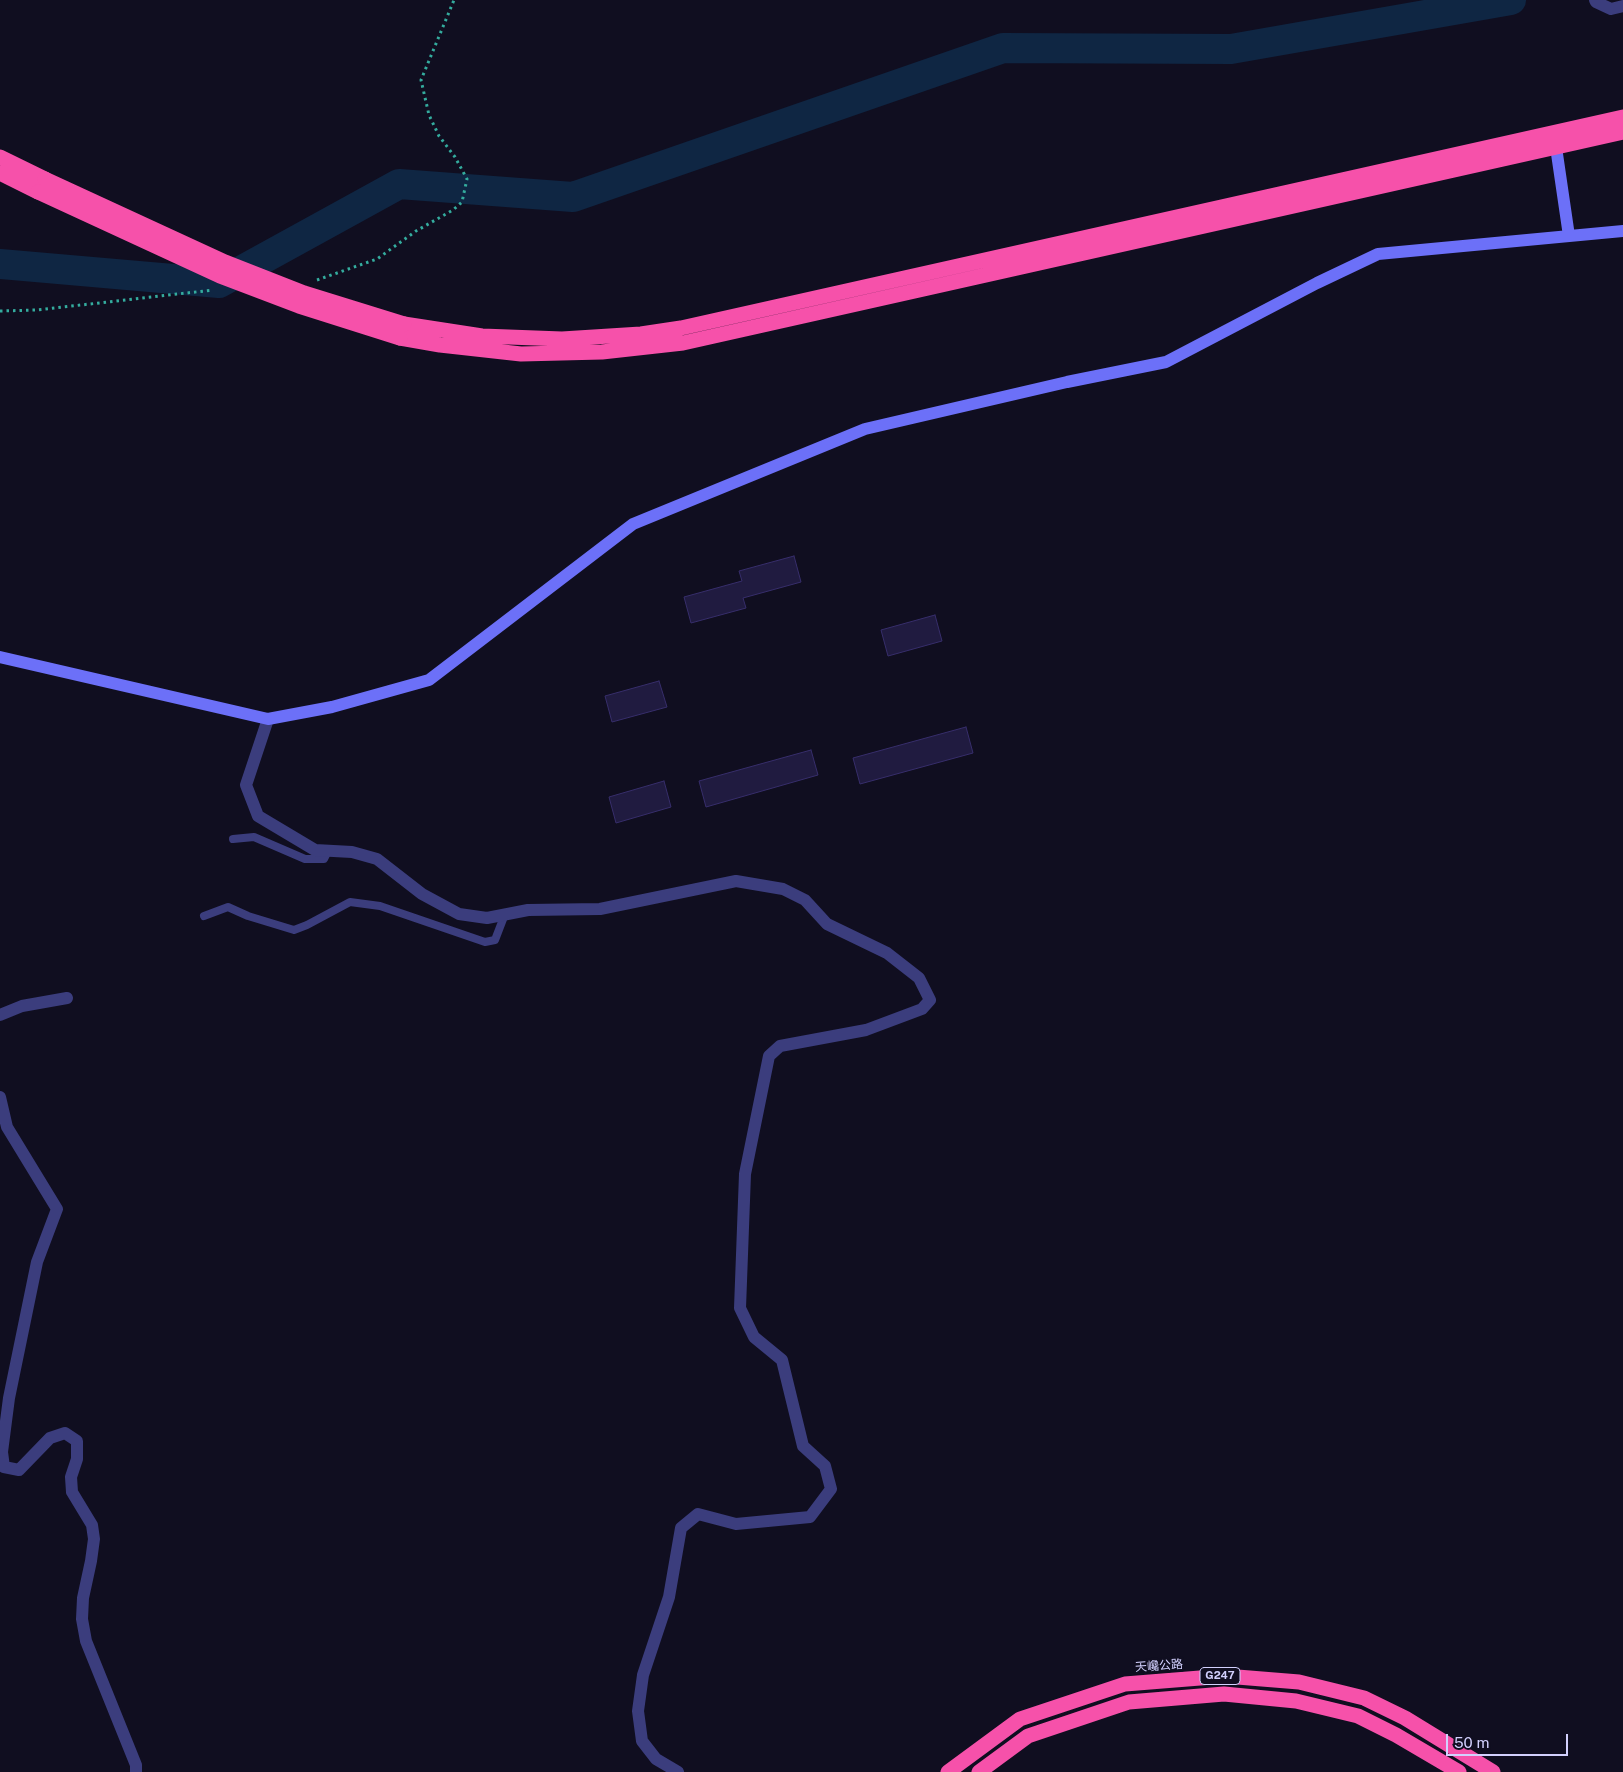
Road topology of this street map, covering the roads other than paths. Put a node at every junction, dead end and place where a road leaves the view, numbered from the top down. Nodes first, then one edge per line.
1 (1595, 0) edge
2 (1623, 6) edge
3 (1623, 117) edge
4 (1623, 132) edge
5 (1556, 147) junction
6 (0, 157) edge
7 (0, 173) edge
8 (42, 186) junction
9 (1623, 231) edge
10 (1569, 236) junction
11 (402, 331) junction
12 (0, 657) edge
13 (268, 718) junction
14 (233, 839) dead end
15 (328, 850) junction
16 (505, 914) junction
17 (204, 916) dead end
18 (67, 998) dead end
19 (0, 1015) edge
20 (0, 1097) edge
21 (136, 1772) edge
22 (678, 1772) edge
23 (948, 1772) edge
24 (979, 1772) edge
25 (1459, 1772) edge
26 (1493, 1772) edge

1 - 2 street
3 - 11 highway
4 - 5 highway
5 - 10 street
5 - 11 highway
6 - 8 highway
7 - 8 highway
8 - 11 highway, bridge
9 - 10 street
10 - 13 street
12 - 13 street
13 - 15 street
14 - 15 lane
15 - 16 street
16 - 17 lane
16 - 22 street
18 - 19 street
20 - 21 street
23 - 26 highway, 天巉公路 / G247
24 - 25 highway, G247

